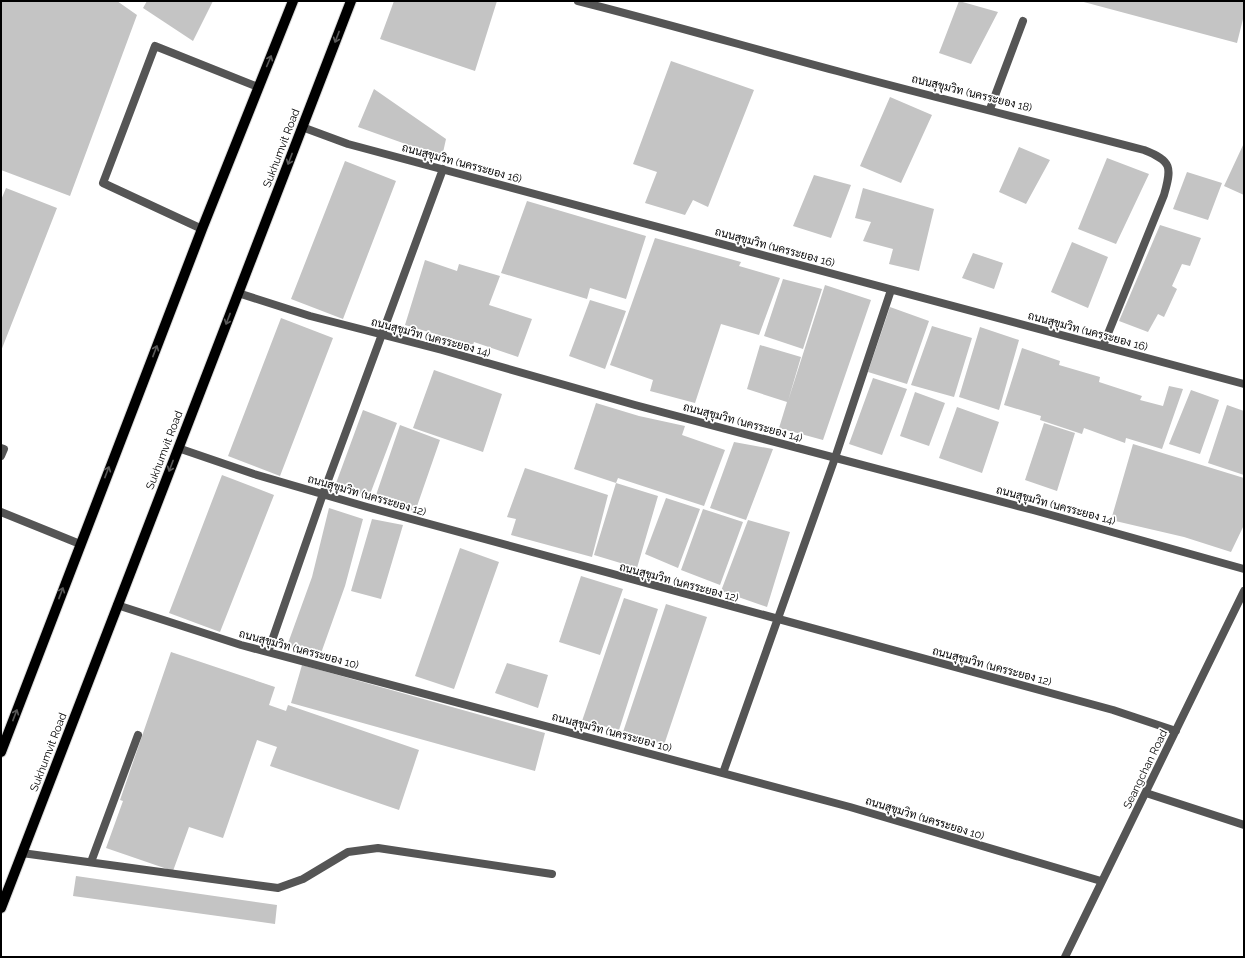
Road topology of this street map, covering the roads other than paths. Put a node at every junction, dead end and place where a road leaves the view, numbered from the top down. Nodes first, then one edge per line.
1 (293, 1) edge
2 (351, 1) edge
3 (578, 1) edge
4 (1023, 21) dead end
5 (258, 87) junction
6 (990, 109) junction
7 (302, 127) junction
8 (443, 169) junction
9 (202, 229) junction
10 (891, 290) junction
11 (238, 293) junction
12 (382, 335) junction
13 (1102, 346) junction
14 (1244, 384) edge
15 (1, 448) edge
16 (178, 448) junction
17 (1, 456) edge
18 (835, 458) junction
19 (323, 494) junction
20 (1, 512) edge
21 (80, 544) junction
22 (1244, 569) edge
23 (1244, 591) edge
24 (117, 605) junction
25 (777, 620) junction
26 (268, 652) junction
27 (1176, 731) junction
28 (138, 736) dead end
29 (2, 745) edge
30 (723, 773) junction
31 (1146, 793) junction
32 (1244, 825) edge
33 (22, 853) junction
34 (91, 862) junction
35 (552, 874) dead end
36 (1101, 882) junction
37 (1, 908) edge
38 (1065, 957) edge

5 -> 1 main road
2 -> 7 main road, Sukhumvit Road
3 - 6 street, ถนนสุขุมวิท (นครระยอง 18)
4 - 6 street
5 - 9 main road
5 - 9 street
6 - 13 street, ถนนสุขุมวิท (นครระยอง 18)
7 - 8 street, ถนนสุขุมวิท (นครระยอง 16)
7 -> 11 main road, Sukhumvit Road
8 - 10 street, ถนนสุขุมวิท (นครระยอง 16)
8 - 12 street
21 -> 9 main road
10 - 13 street, ถนนสุขุมวิท (นครระยอง 16)
10 - 18 street
11 - 12 street, ถนนสุขุมวิท (นครระยอง 14)
11 -> 16 main road, Sukhumvit Road
12 - 18 street, ถนนสุขุมวิท (นครระยอง 14)
12 - 19 street
13 - 14 street, ถนนสุขุมวิท (นครระยอง 16)
15 - 17 street
16 - 19 street, ถนนสุขุมวิท (นครระยอง 12)
16 -> 24 main road, Sukhumvit Road
18 - 22 street, ถนนสุขุมวิท (นครระยอง 14)
18 - 25 street
19 - 25 street, ถนนสุขุมวิท (นครระยอง 12)
19 - 26 street
20 - 21 street
29 -> 21 main road
23 - 27 street, Seangchan Road
24 - 26 street, ถนนสุขุมวิท (นครระยอง 10)
24 - 33 main road, Sukhumvit Road
25 - 27 street, ถนนสุขุมวิท (นครระยอง 12)
25 - 30 street
26 - 30 street, ถนนสุขุมวิท (นครระยอง 10)
27 - 31 street, Seangchan Road
28 - 34 street
30 - 36 street, ถนนสุขุมวิท (นครระยอง 10)
31 - 32 street
31 - 36 street, Seangchan Road
33 - 34 street
33 - 37 main road, Sukhumvit Road
34 - 35 street
36 - 38 street, Seangchan Road

